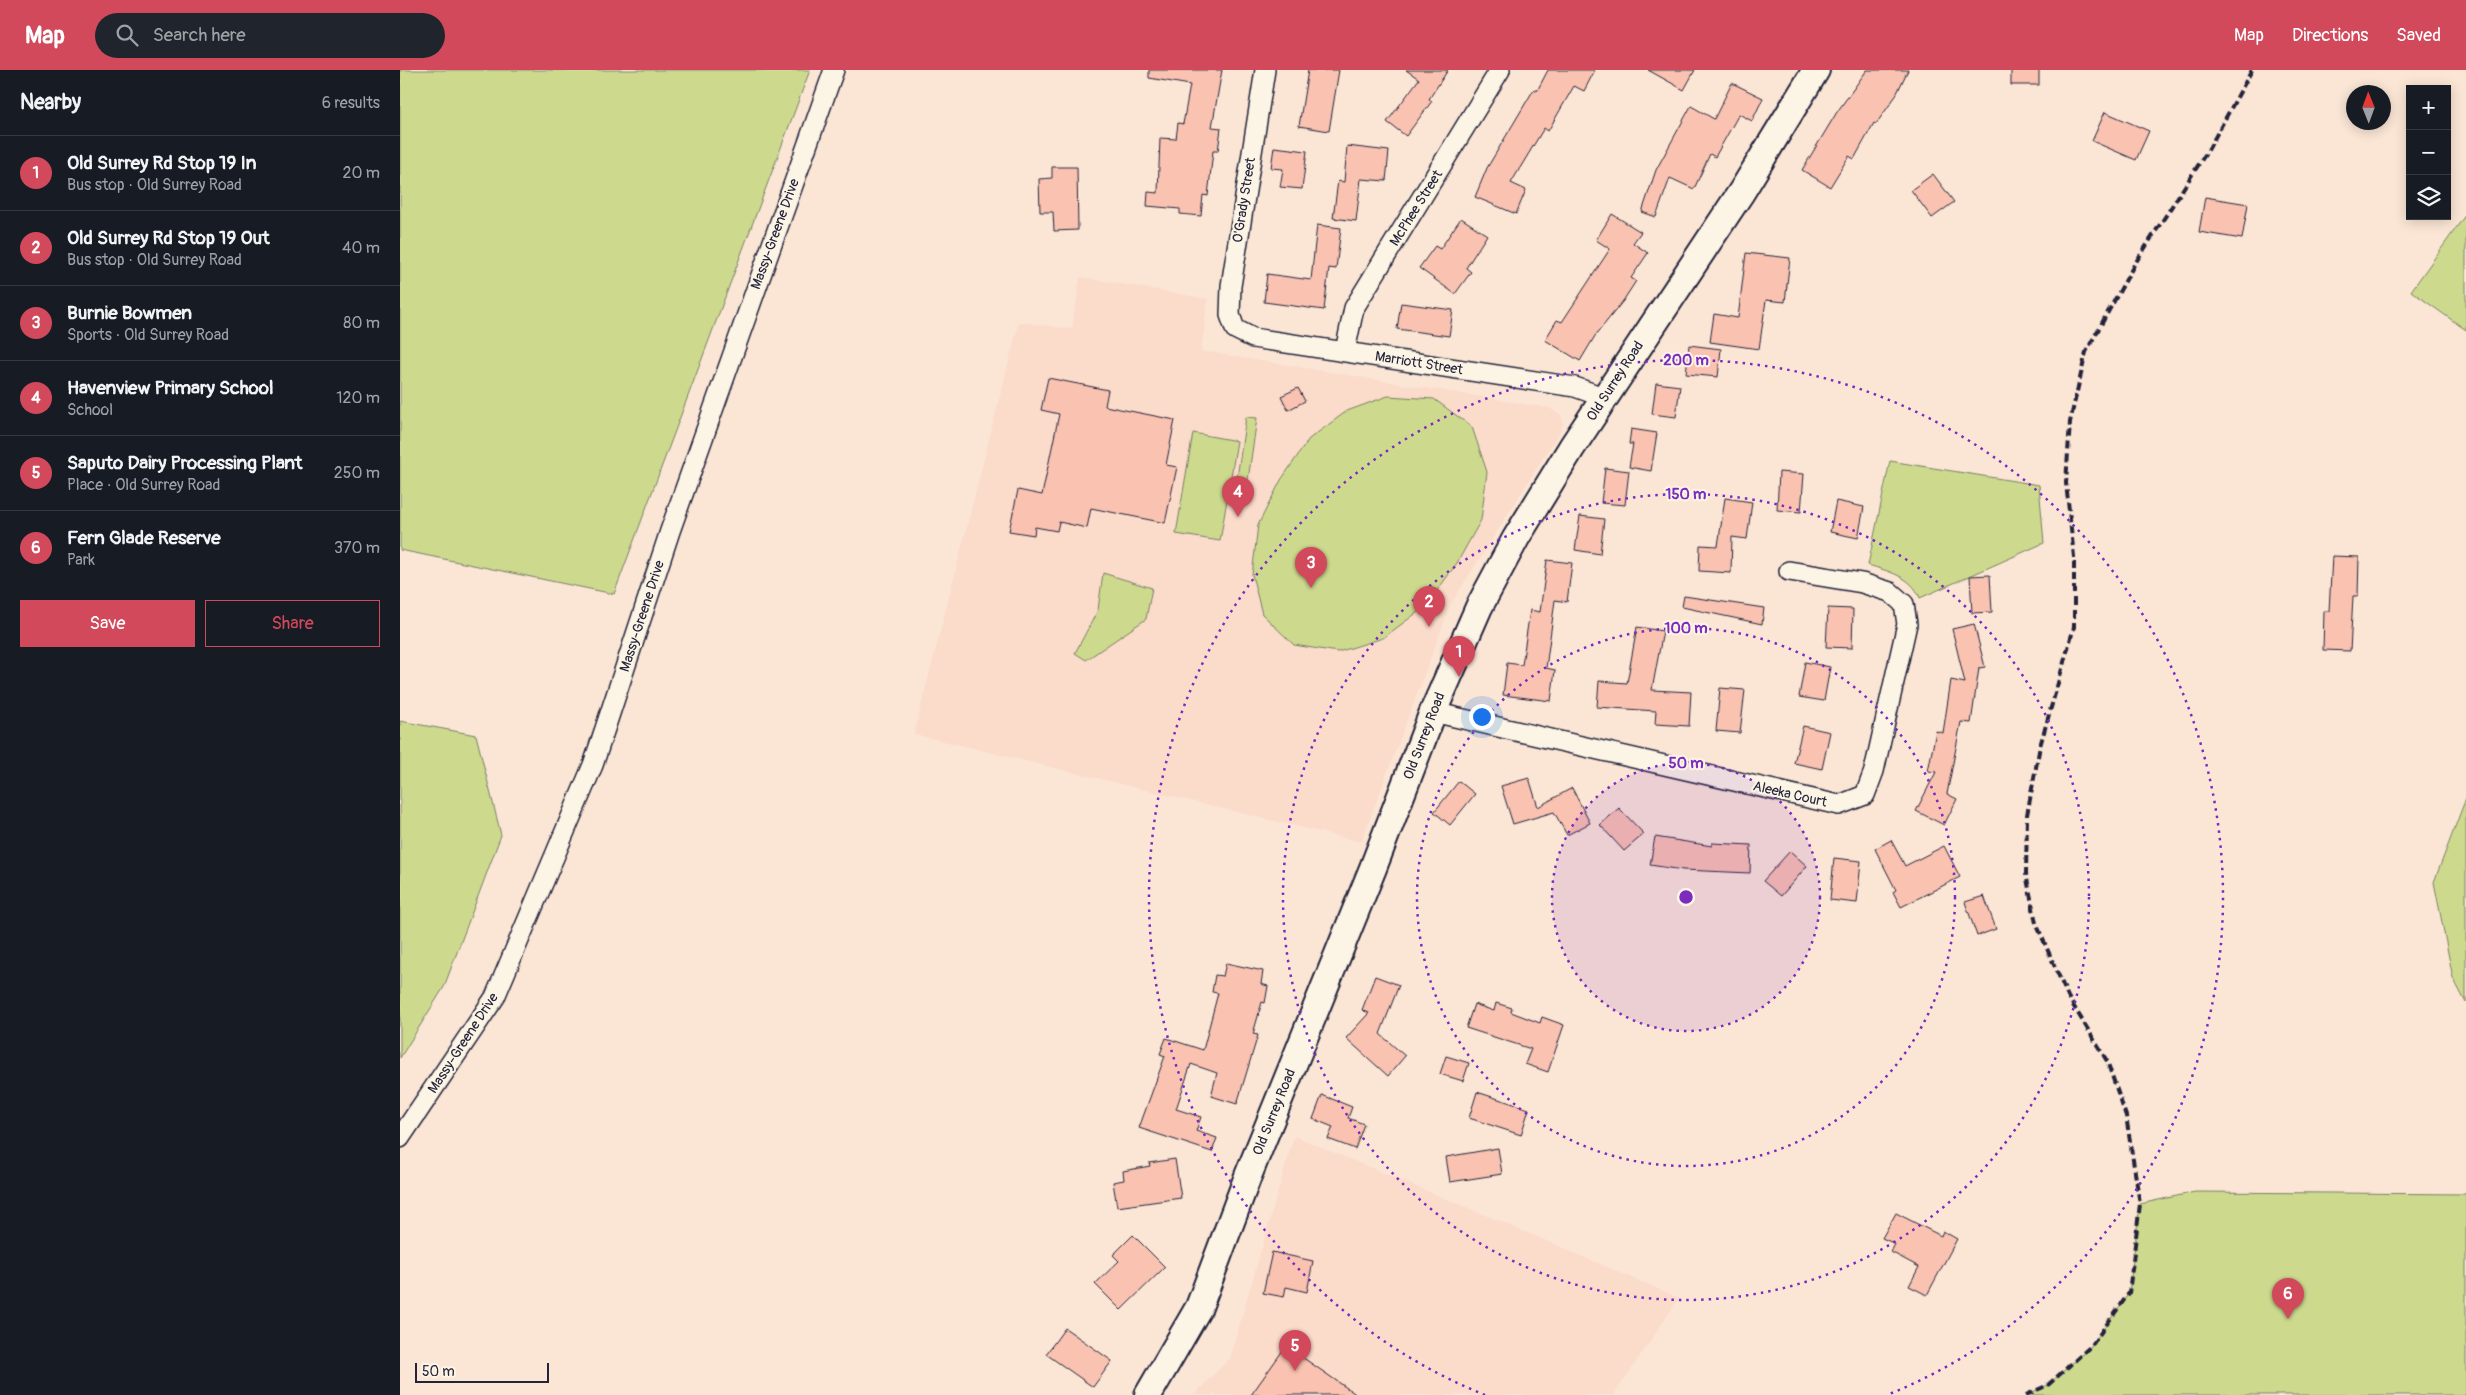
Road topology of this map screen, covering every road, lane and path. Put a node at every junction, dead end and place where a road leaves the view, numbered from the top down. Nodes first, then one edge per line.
1 (834, 70) edge
2 (1265, 70) edge
3 (1500, 70) edge
4 (1816, 70) edge
5 (1235, 329) joint
6 (1346, 351) junction
7 (1604, 398) junction
8 (1789, 571) dead end
9 (1433, 712) junction
10 (400, 1138) edge
11 (1148, 1395) edge

1 - 10 street, Massy-Greene Drive
2 - 5 street, O'Grady Street
3 - 6 street, McPhee Street
4 - 7 main road, Old Surrey Road
5 - 6 street, Marriott Street
6 - 7 street, Marriott Street
7 - 9 main road, Old Surrey Road
8 - 9 street, Aleeka Court
9 - 11 main road, Old Surrey Road

